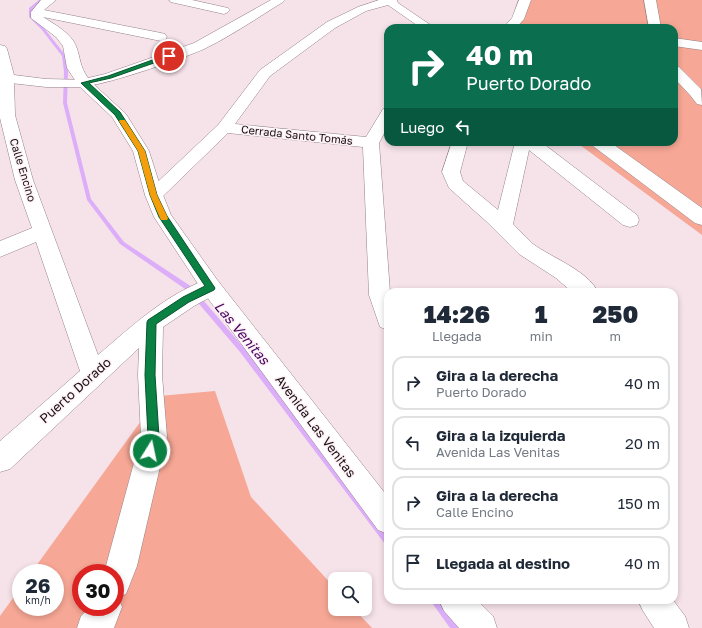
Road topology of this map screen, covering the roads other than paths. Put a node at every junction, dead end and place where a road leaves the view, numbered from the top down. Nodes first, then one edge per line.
1 (50, 0) edge
2 (175, 0) edge
3 (279, 0) edge
4 (391, 0) edge
5 (525, 0) edge
6 (650, 0) edge
7 (224, 10) dead end
8 (37, 12) junction
9 (423, 24) edge
10 (513, 24) edge
11 (654, 24) edge
12 (161, 37) dead end
13 (678, 43) edge
14 (702, 46) edge
15 (0, 49) edge
16 (678, 74) edge
17 (7, 79) junction
18 (80, 83) junction
19 (702, 101) edge
20 (384, 119) edge
21 (224, 128) junction
22 (371, 143) junction
23 (459, 146) edge
24 (522, 146) edge
25 (535, 146) edge
26 (604, 146) edge
27 (154, 195) junction
28 (702, 218) edge
29 (630, 220) dead end
30 (503, 226) junction
31 (42, 232) junction
32 (0, 249) edge
33 (210, 288) junction
34 (582, 288) edge
35 (384, 308) edge
36 (152, 322) junction
37 (93, 374) junction
38 (0, 459) edge
39 (384, 515) edge
40 (122, 564) edge
41 (459, 604) edge
42 (657, 604) edge
43 (103, 616) edge
44 (92, 628) edge
45 (481, 628) edge
46 (673, 628) edge

1 - 8 street
2 - 7 street
3 - 18 street
4 - 9 street
4 - 21 street
5 - 10 street
6 - 11 street
8 - 12 street
8 - 18 street, Avenida Las Venitas
13 - 14 street
15 - 17 street, Calle Encino
16 - 19 street
17 - 18 street
17 - 31 street, Calle Encino
18 - 27 street, Avenida Las Venitas
20 - 22 street, Cerrada Santo Tomás
21 - 22 street, Cerrada Santo Tomás
21 - 27 street
22 - 35 street, Cerrada Santo Tomás
23 - 30 street
24 - 30 street
25 - 29 street
26 - 28 street
27 - 33 street, Avenida Las Venitas
30 - 34 street
31 - 32 street
31 - 37 street, Calle Encino
33 - 36 street, Puerto Dorado
33 - 39 street, Avenida Las Venitas
36 - 37 street, Puerto Dorado
36 - 40 street
37 - 38 street, Puerto Dorado
41 - 45 street
42 - 46 street
43 - 44 street

